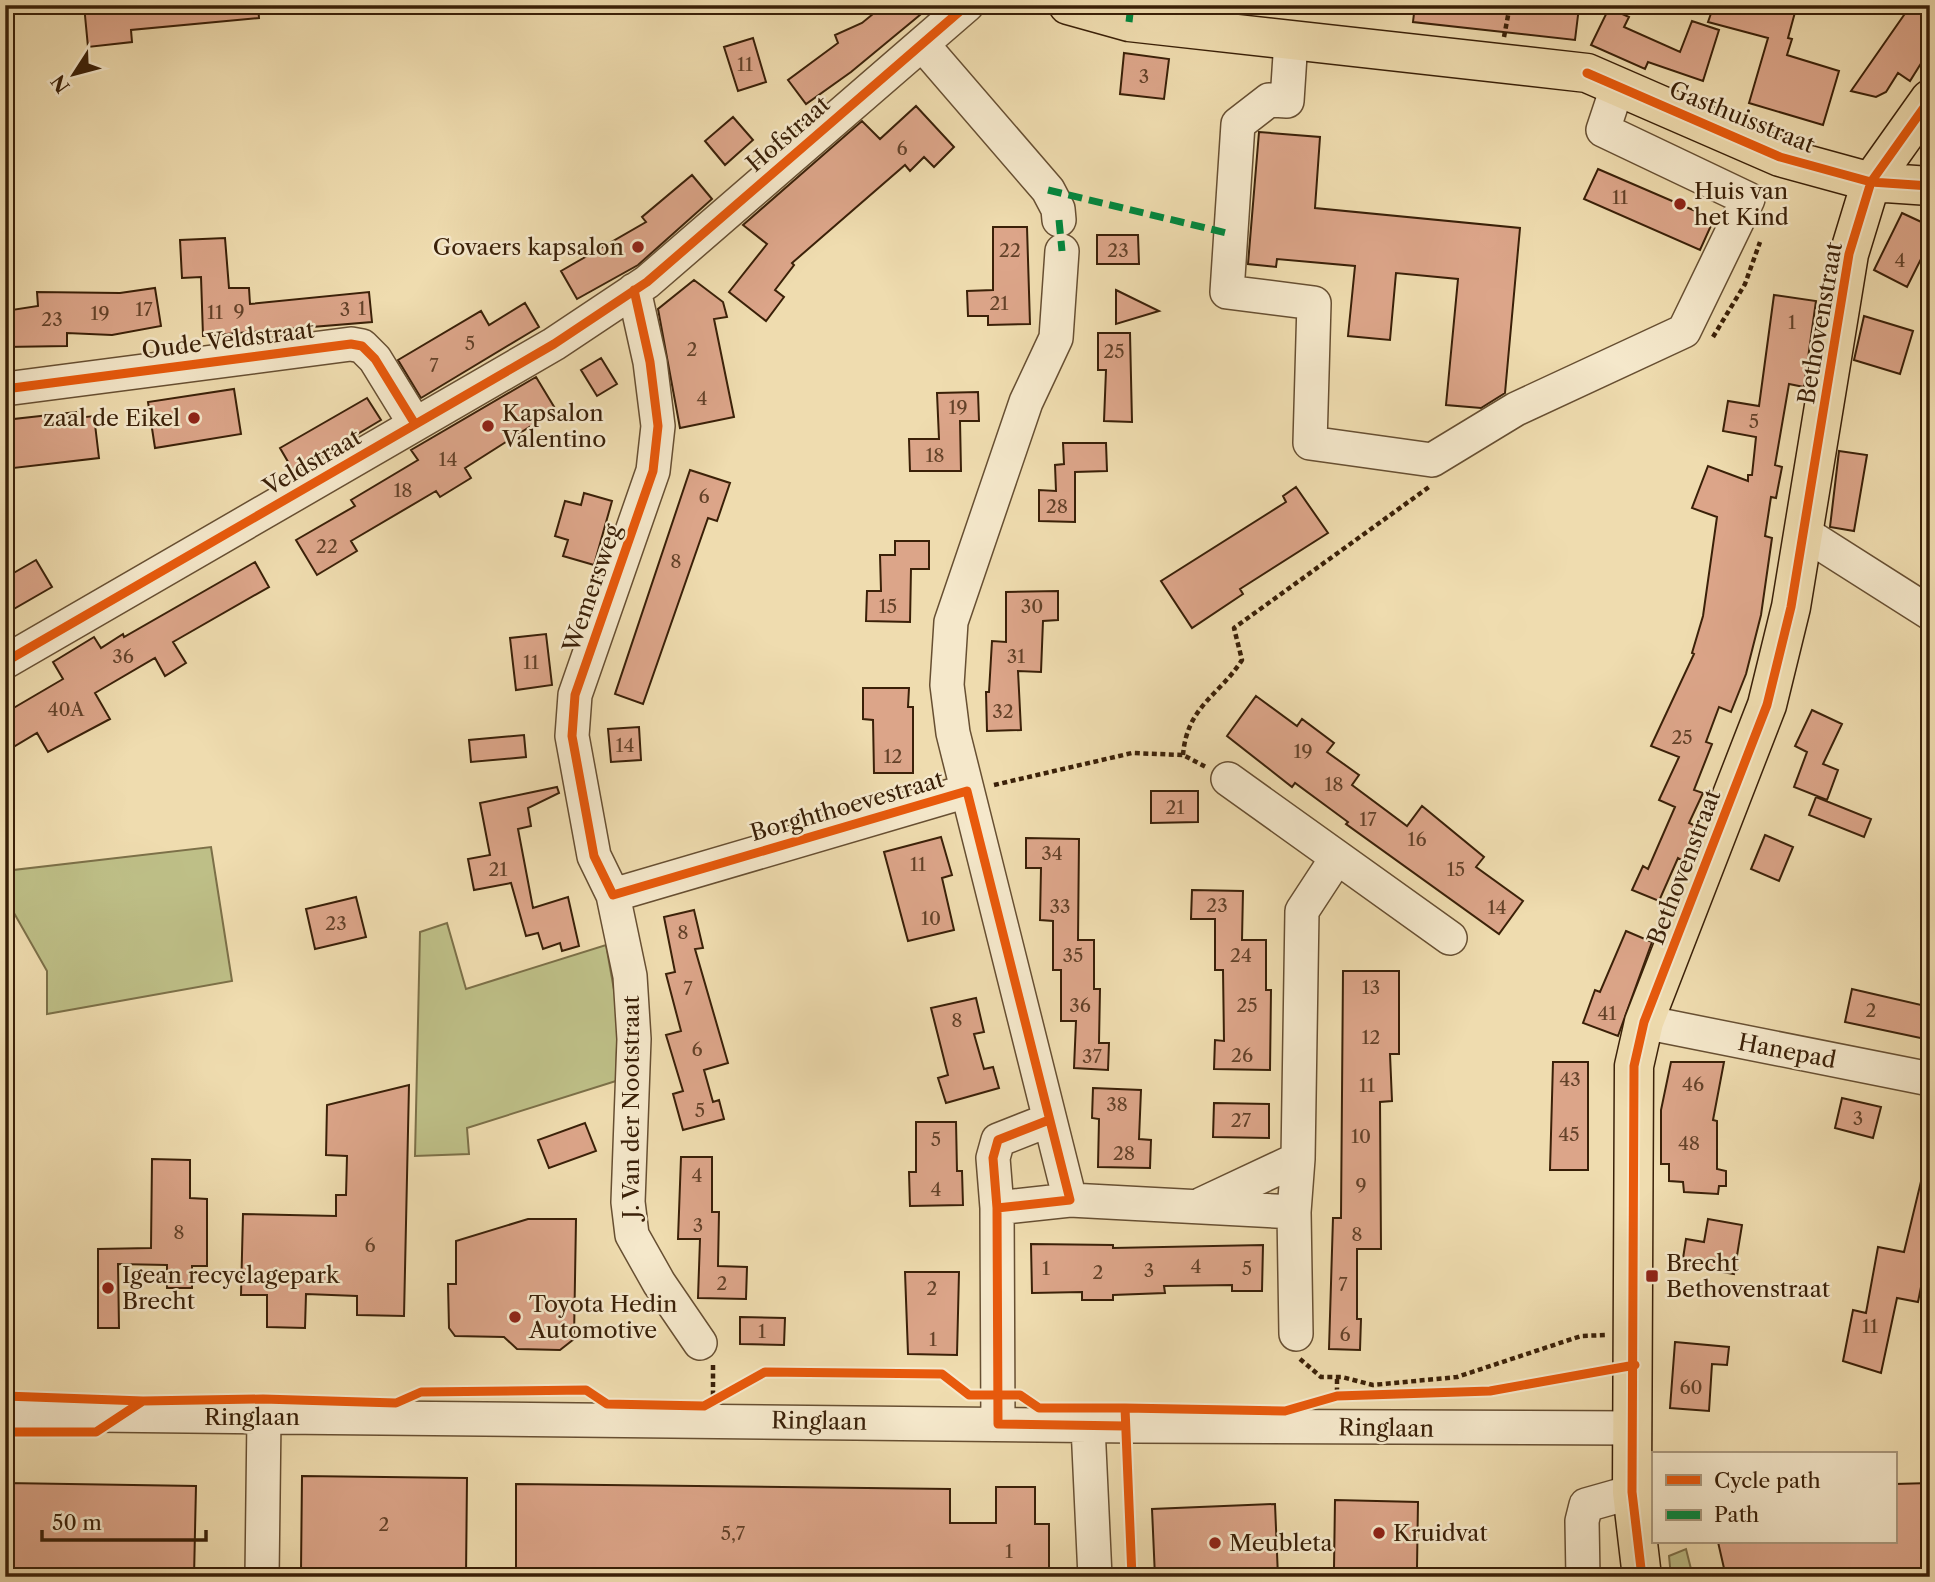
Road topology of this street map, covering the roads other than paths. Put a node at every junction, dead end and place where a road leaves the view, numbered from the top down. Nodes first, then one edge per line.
1 (967, 5) edge
2 (1068, 5) edge
3 (1291, 40) junction
4 (922, 44) junction
5 (1617, 88) junction
6 (1930, 99) edge
7 (1871, 182) junction
8 (1930, 186) edge
9 (634, 290) junction
10 (5, 389) edge
11 (415, 425) junction
12 (1804, 533) junction
13 (1930, 613) edge
14 (5, 662) edge
15 (1228, 779) dead end
16 (967, 791) junction
17 (1336, 859) junction
18 (613, 895) junction
19 (1450, 938) dead end
20 (1644, 1022) junction
21 (1930, 1079) edge
22 (1049, 1121) junction
23 (1298, 1159) junction
24 (1070, 1200) junction
25 (1199, 1205) junction
26 (997, 1208) junction
27 (1294, 1212) junction
28 (1296, 1334) road end
29 (700, 1343) road end
30 (5, 1414) edge
31 (264, 1418) junction
32 (998, 1424) junction
33 (1088, 1426) junction
34 (1633, 1428) junction
35 (1632, 1492) junction
36 (262, 1577) edge
37 (1095, 1577) edge
38 (1583, 1577) edge
39 (1642, 1577) edge

1 - 4 street, Hofstraat
2 - 3 main road, Gasthuisstraat
3 - 5 main road, Gasthuisstraat
3 - 5 street
4 - 9 street, Hofstraat
4 - 16 street, Borghthoevestraat
5 - 7 main road, Gasthuisstraat
6 - 7 main road, Bethovenstraat
7 - 8 main road, Gasthuisstraat
7 - 12 main road, Bethovenstraat
9 - 11 street, Veldstraat
9 - 18 street, Wemersweg
10 - 11 street, Oude Veldstraat
11 - 14 street, Veldstraat
12 - 13 street
12 - 20 main road, Bethovenstraat
15 - 17 street
16 - 18 street, Borghthoevestraat
16 - 22 street, Borghthoevestraat
17 - 19 street
17 - 23 street
18 - 29 street, J. Van der Nootstraat
20 - 21 street, Hanepad
20 - 34 main road, Bethovenstraat
22 - 24 street, Borghthoevestraat
22 - 26 street
23 - 25 street
23 - 27 street
24 - 25 street
24 - 26 street
25 - 27 street
26 - 32 street
27 - 28 street
30 - 31 street, Ringlaan
31 - 32 street, Ringlaan
31 - 36 street
32 - 33 street, Ringlaan
33 - 34 street, Ringlaan
33 - 37 street
34 - 35 main road, Bethovenstraat
35 - 38 street
35 - 39 main road, Bethovenstraat

